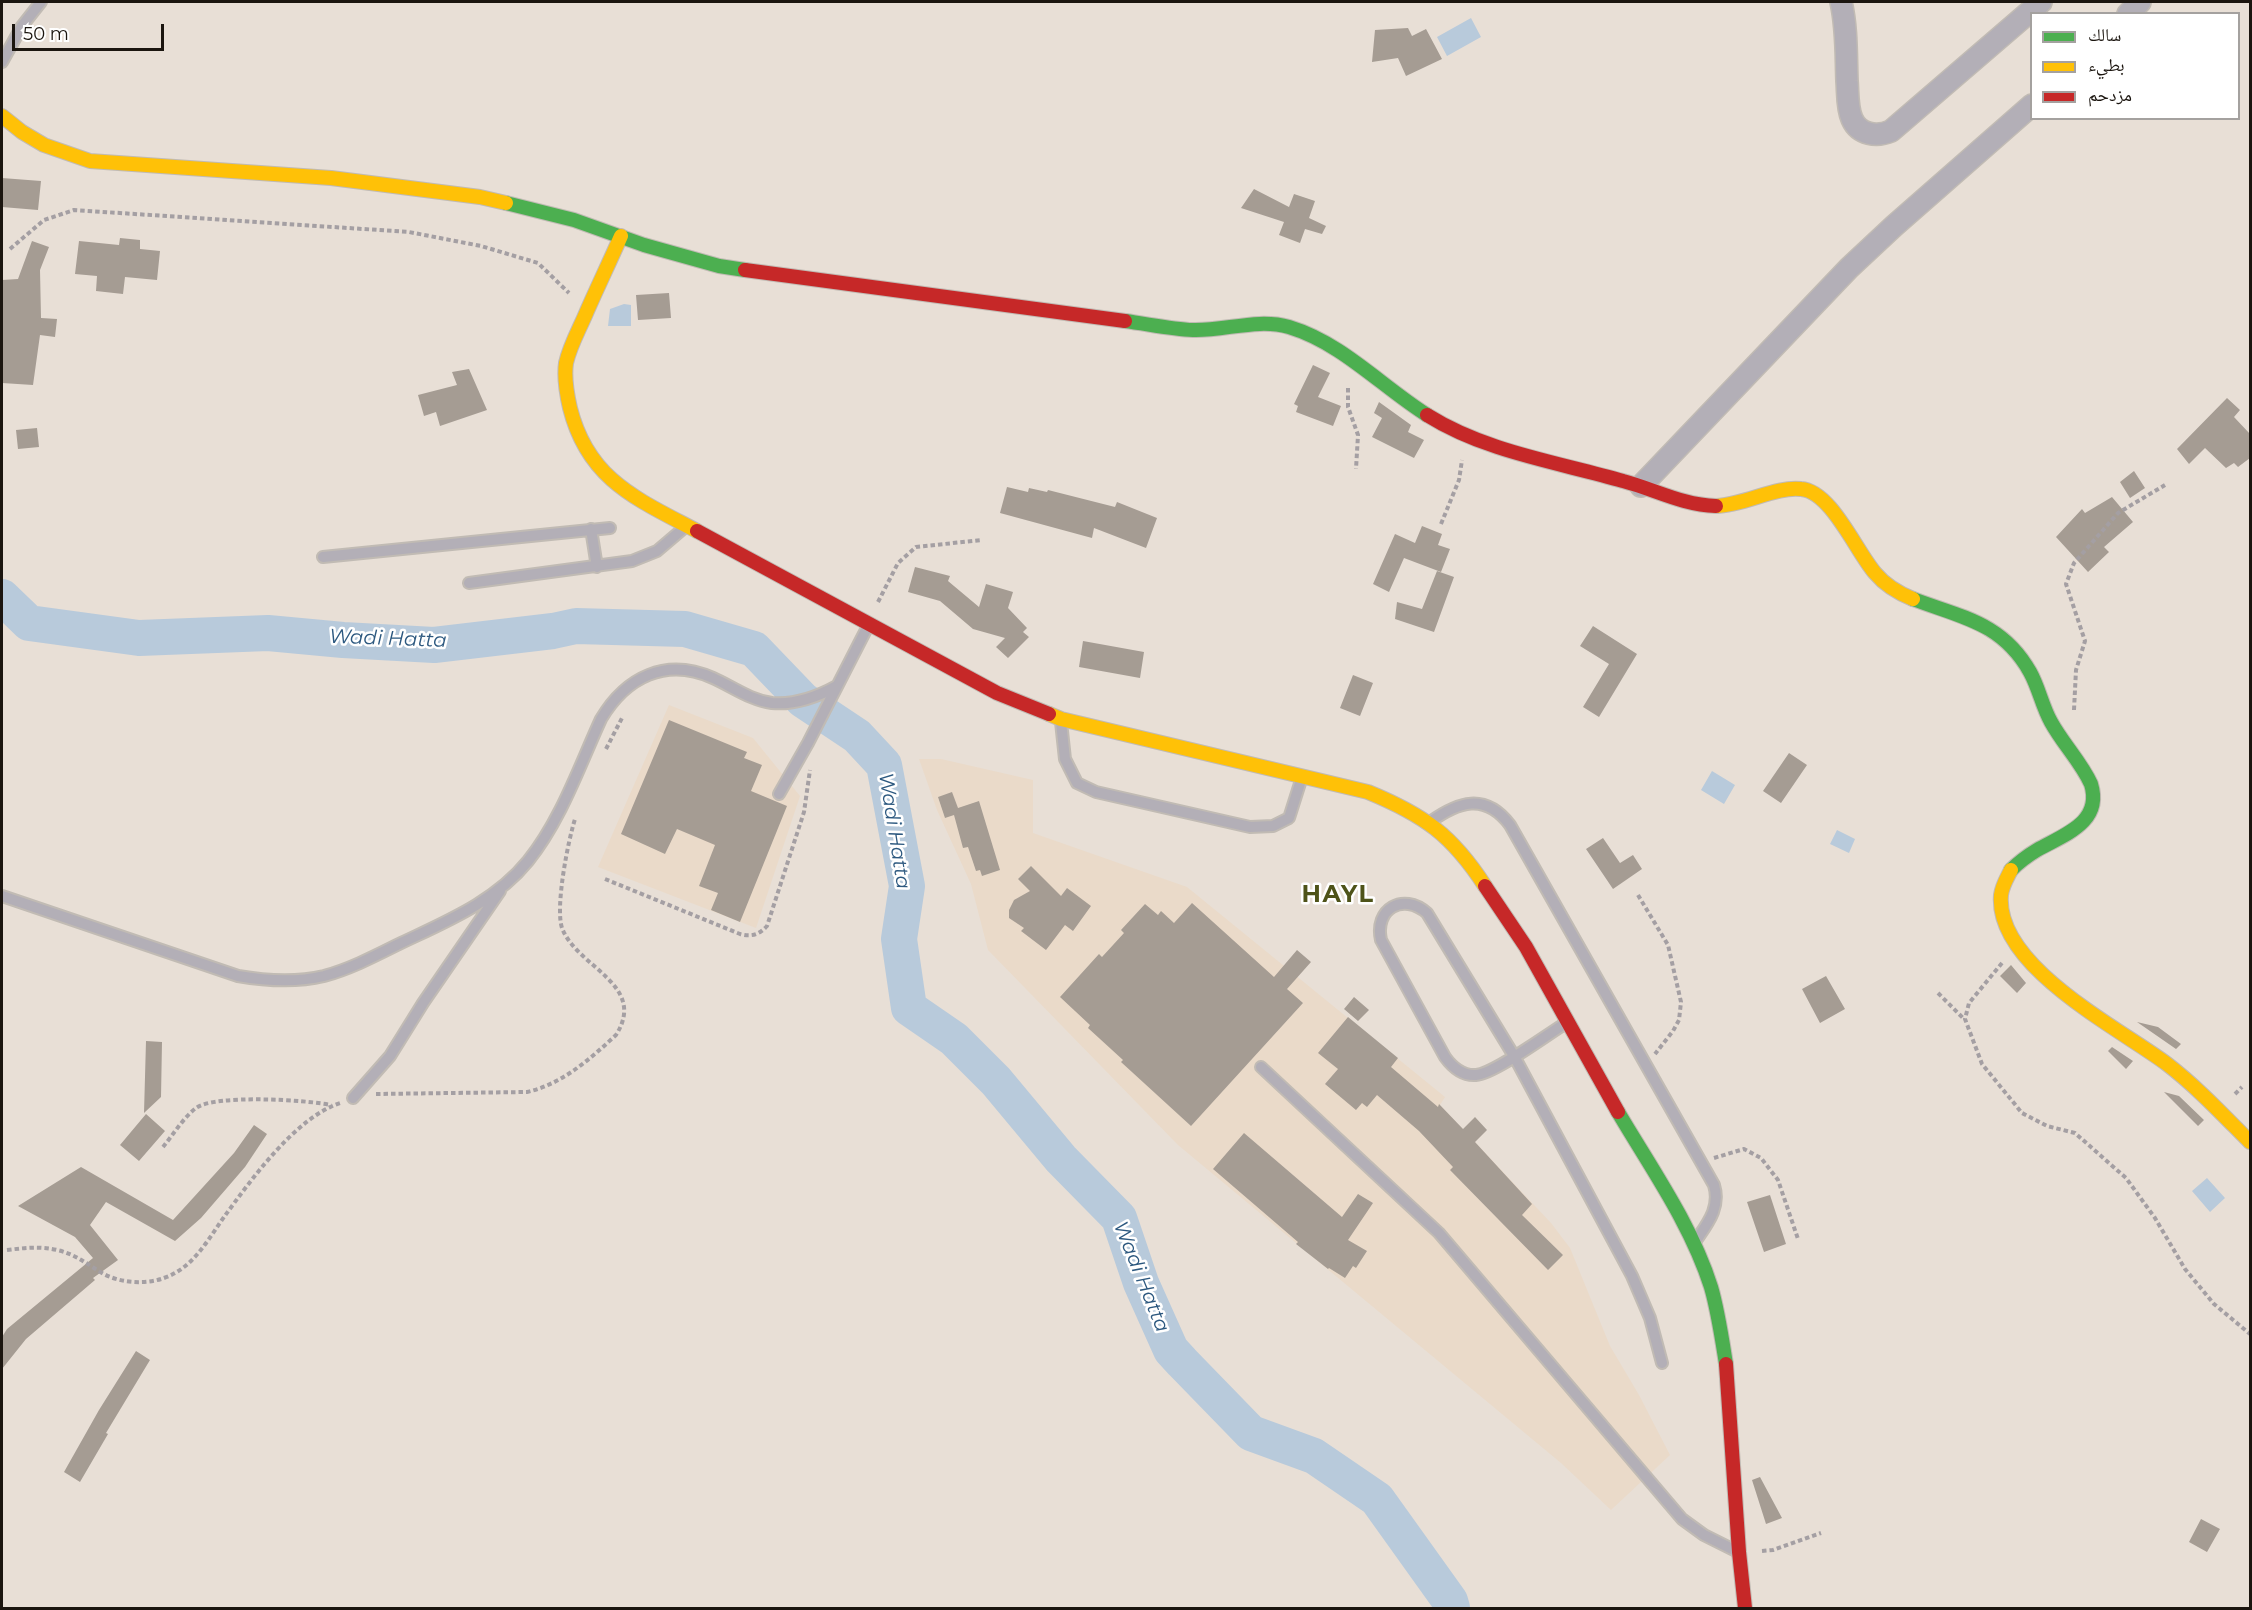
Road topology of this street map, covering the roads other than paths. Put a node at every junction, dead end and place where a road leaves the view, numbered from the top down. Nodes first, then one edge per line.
1 (41, 2) edge
2 (1840, 2) edge
3 (2041, 2) edge
4 (2, 62) edge
5 (2030, 106) edge
6 (2, 116) edge
7 (621, 236) junction
8 (1641, 486) junction
9 (687, 525) junction
10 (610, 528) dead end
11 (591, 529) junction
12 (323, 557) dead end
13 (597, 567) junction
14 (469, 583) dead end
15 (869, 623) junction
16 (837, 686) junction
17 (1061, 719) junction
18 (1303, 775) junction
19 (778, 795) dead end
20 (1429, 823) junction
21 (506, 884) junction
22 (2, 896) edge
23 (1567, 1022) junction
24 (1514, 1056) junction
25 (1261, 1067) dead end
26 (353, 1098) dead end
27 (2250, 1142) edge
28 (1694, 1245) junction
29 (1662, 1363) dead end
30 (1739, 1552) junction
31 (1745, 1608) edge

1 - 4 lane
2 - 3 street
5 - 8 street
6 - 7 street
7 - 8 street
7 - 9 street
8 - 27 street
9 - 13 lane
9 - 15 street
10 - 11 lane
11 - 12 lane
11 - 13 lane
13 - 14 lane
15 - 16 lane
15 - 17 street
16 - 19 lane
16 - 21 lane
17 - 18 street
17 - 18 lane
18 - 20 street
20 - 23 street
20 - 28 lane
21 - 22 lane
21 - 26 lane
23 - 24 lane
23 - 28 street
24 - 24 lane
24 - 29 lane
25 - 30 lane
28 - 30 street
30 - 31 street

